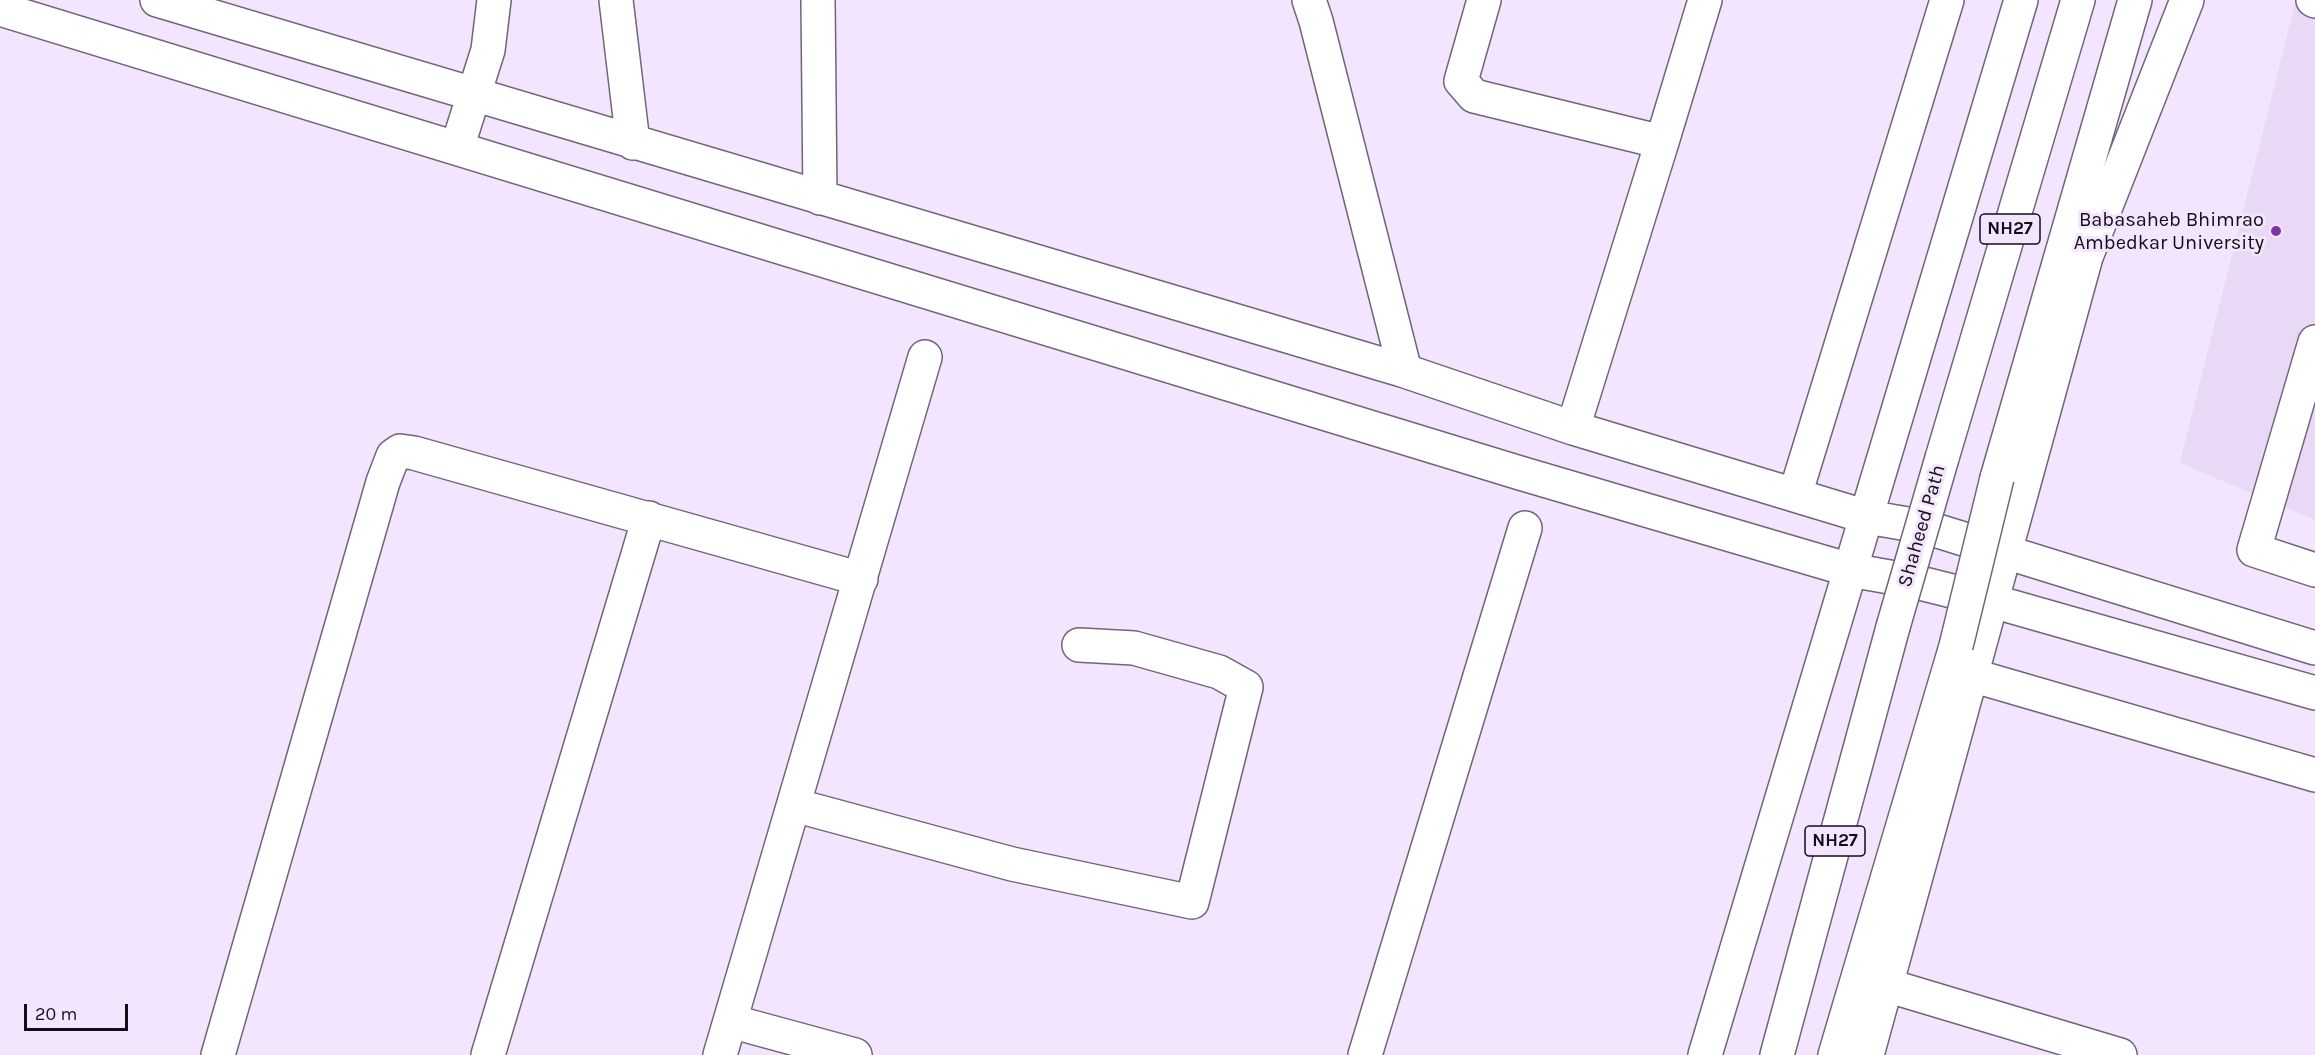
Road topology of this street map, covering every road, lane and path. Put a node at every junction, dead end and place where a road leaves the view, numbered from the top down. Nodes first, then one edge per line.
1 (157, 0) edge
2 (494, 0) edge
3 (616, 0) edge
4 (818, 0) edge
5 (1309, 0) edge
6 (1484, 0) edge
7 (1706, 0) edge
8 (1947, 0) edge
9 (2021, 0) edge
10 (2078, 0) edge
11 (2135, 0) edge
12 (2187, 0) edge
13 (8, 7) edge
14 (473, 96) junction
15 (1662, 142) junction
16 (633, 143) junction
17 (457, 148) junction
18 (820, 198) junction
19 (2315, 342) edge
20 (924, 357) dead end
21 (1405, 371) junction
22 (1573, 428) junction
23 (1796, 495) junction
24 (1867, 517) junction
25 (649, 518) junction
26 (1526, 528) dead end
27 (2005, 552) junction
28 (1850, 570) junction
29 (2315, 570) edge
30 (861, 579) junction
31 (1992, 601) junction
32 (1079, 645) dead end
33 (2315, 648) edge
34 (1971, 675) junction
35 (2315, 693) edge
36 (2315, 775) edge
37 (794, 805) junction
38 (1886, 986) junction
39 (730, 1021) junction
40 (218, 1055) edge
41 (488, 1055) edge
42 (720, 1055) edge
43 (855, 1055) edge
44 (1365, 1055) edge
45 (1704, 1055) edge
46 (1777, 1055) edge
47 (1836, 1055) edge
48 (1867, 1055) edge
49 (2120, 1055) edge

1 - 14 main road
2 - 14 main road
3 - 16 main road
4 - 18 main road
5 - 21 main road
6 - 15 main road
7 - 15 main road
8 - 23 main road
9 - 24 main road
10 - 46 main road, Shaheed Path / NH27, bridge
11 - 47 main road, NH27, bridge
12 - 27 main road
13 - 17 main road
14 - 16 main road
14 - 17 main road
15 - 22 main road
16 - 18 main road
17 - 28 main road
18 - 21 main road
19 - 29 main road
20 - 30 main road
21 - 22 main road
22 - 23 main road
23 - 24 main road
24 - 27 main road
24 - 28 main road
25 - 30 main road
25 - 40 main road
25 - 41 main road
26 - 44 main road
27 - 31 main road
27 - 33 main road
28 - 31 main road
28 - 45 main road
30 - 37 main road
31 - 34 main road
31 - 35 main road
32 - 37 main road
34 - 36 main road
34 - 38 main road
37 - 39 main road
38 - 48 main road
38 - 49 main road
39 - 42 main road
39 - 43 main road

